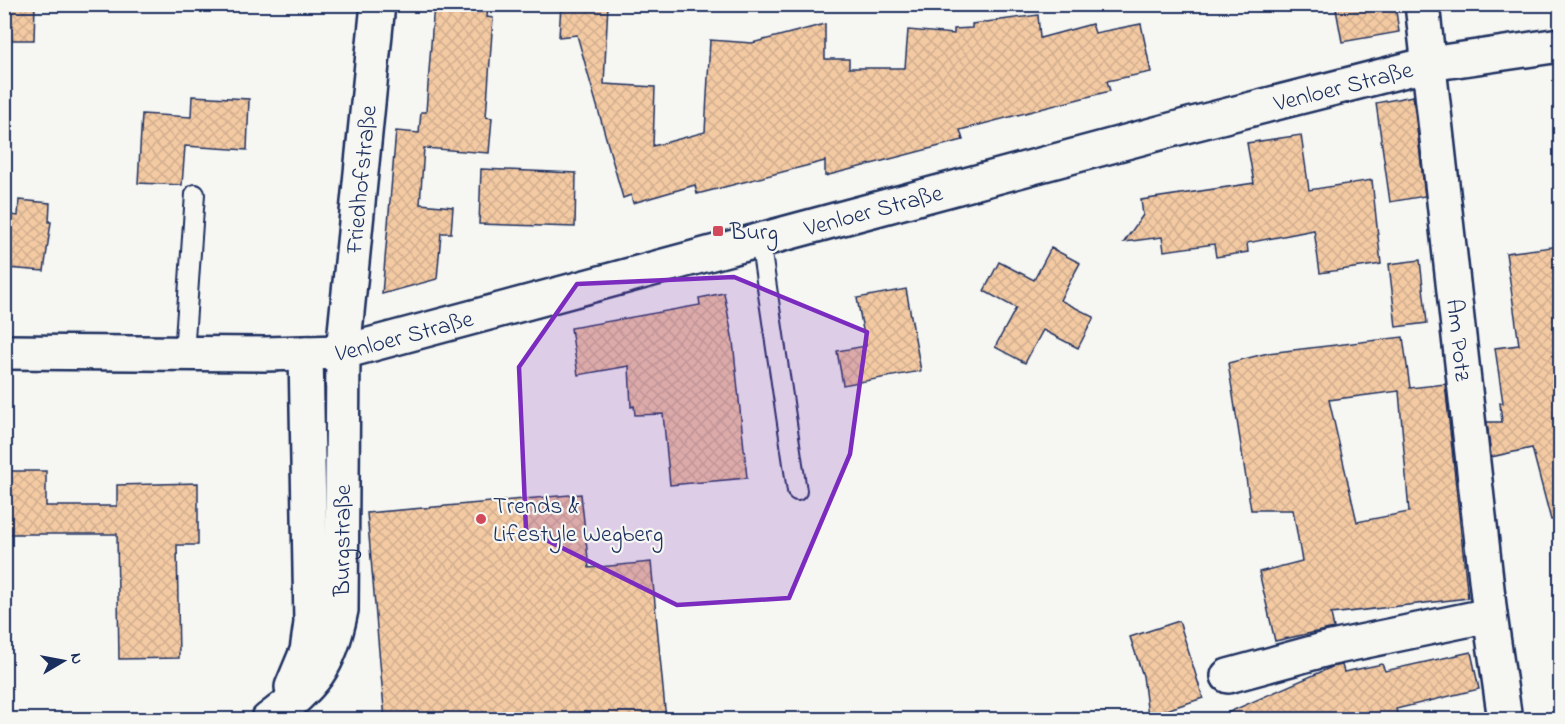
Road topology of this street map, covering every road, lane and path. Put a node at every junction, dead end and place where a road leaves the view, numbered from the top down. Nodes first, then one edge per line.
1 (378, 4) edge
2 (1422, 4) edge
3 (1560, 45) edge
4 (1429, 64) junction
5 (195, 194) dead end
6 (760, 240) junction
7 (4, 352) edge
8 (343, 352) junction
9 (306, 353) junction
10 (184, 354) junction
11 (797, 491) dead end
12 (1490, 615) junction
13 (1228, 676) dead end
14 (280, 716) edge
15 (1505, 720) edge

1 - 8 street, Friedhofstraße
2 - 4 street, Am Potz
3 - 4 street, Venloer Straße
4 - 6 street, Venloer Straße
4 - 12 street, Am Potz
5 - 10 lane
6 - 8 street, Venloer Straße
6 - 11 lane
7 - 10 street, Venloer Straße
8 - 9 street, Venloer Straße
8 - 14 street, Burgstraße
9 - 10 street, Venloer Straße
9 - 14 street, Burgstraße
12 - 13 street
12 - 15 street, Am Potz

